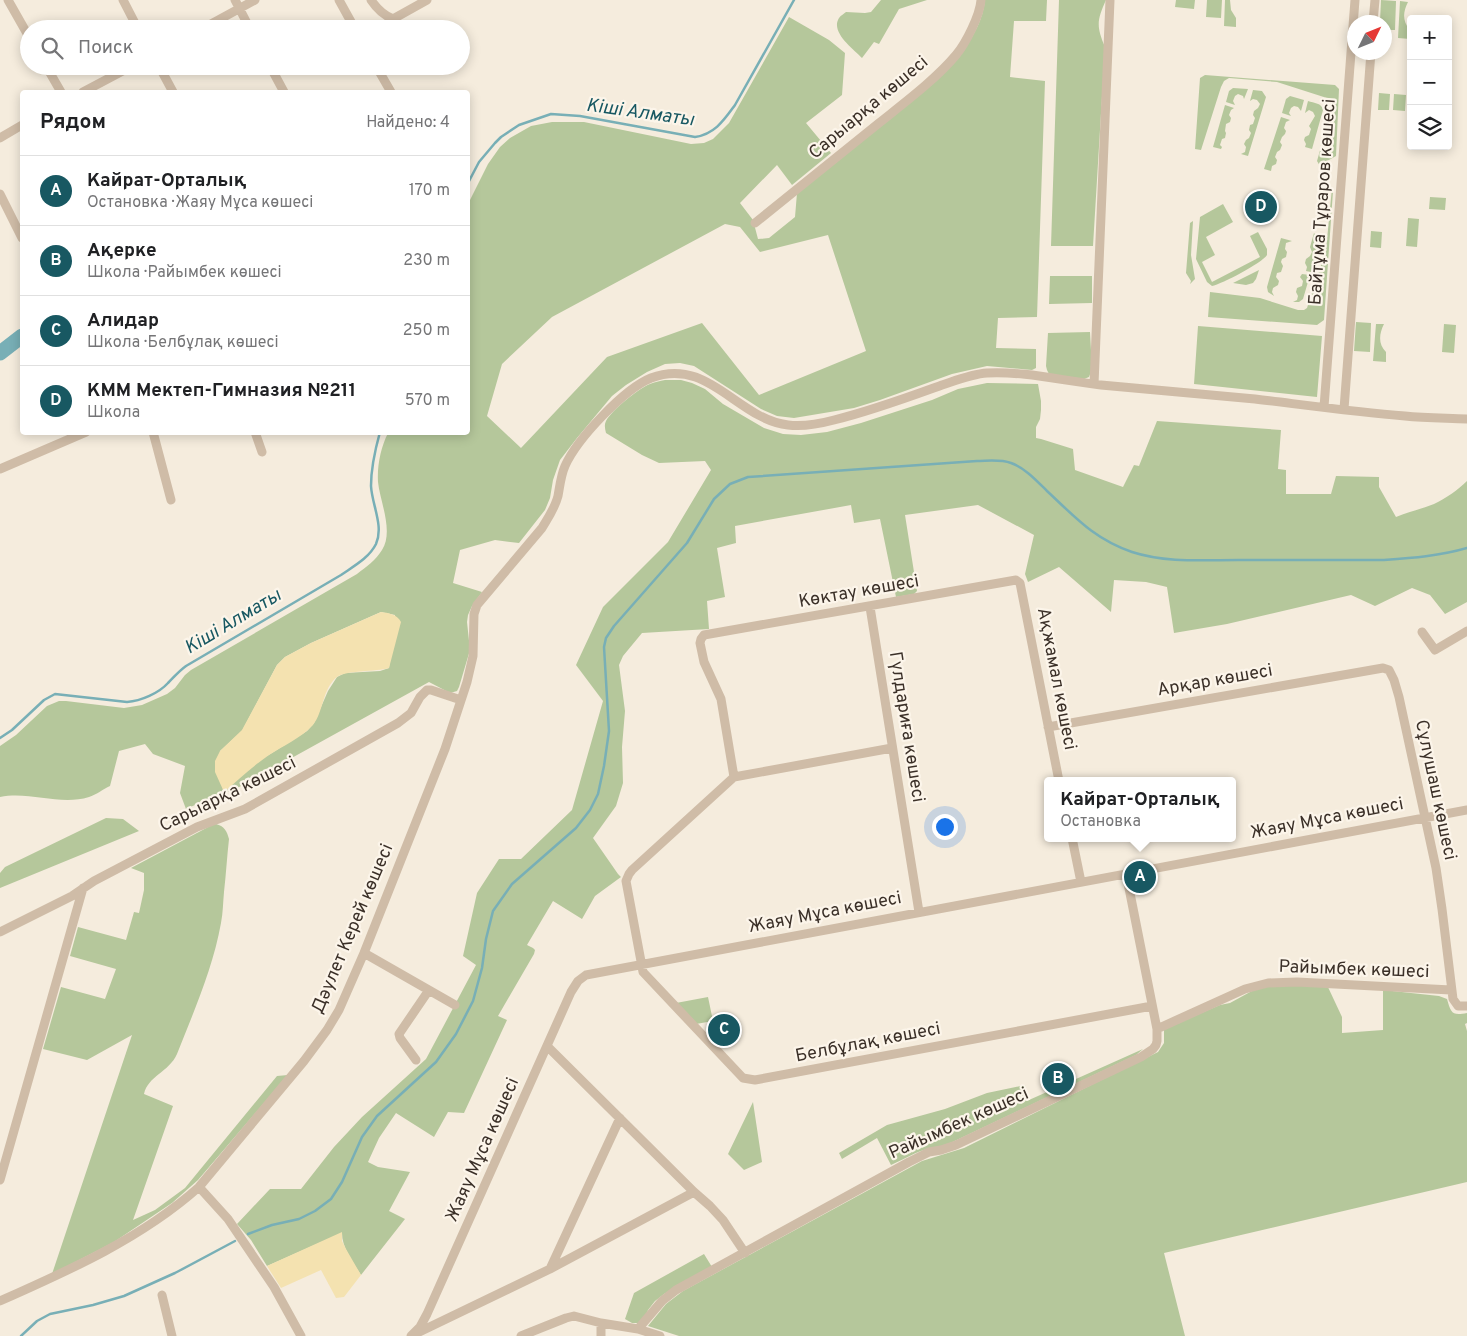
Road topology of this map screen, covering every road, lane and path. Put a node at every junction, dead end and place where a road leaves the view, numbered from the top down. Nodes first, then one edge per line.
1 (8, 0) edge
2 (123, 0) edge
3 (235, 0) edge
4 (255, 0) edge
5 (339, 0) edge
6 (371, 0) edge
7 (427, 0) edge
8 (981, 0) edge
9 (1110, 0) edge
10 (1355, 0) edge
11 (1375, 0) edge
12 (240, 9) junction
13 (1374, 15) edge
14 (133, 20) edge
15 (219, 20) edge
16 (246, 20) edge
17 (350, 20) edge
18 (20, 21) edge
19 (1370, 60) edge
20 (51, 75) edge
21 (115, 75) edge
22 (163, 75) edge
23 (275, 75) edge
24 (381, 75) edge
25 (60, 90) edge
26 (87, 90) edge
27 (172, 90) edge
28 (283, 90) edge
29 (390, 90) edge
30 (20, 126) edge
31 (0, 138) edge
32 (0, 194) edge
33 (755, 223) dead end
34 (20, 234) edge
35 (1094, 384) junction
36 (1324, 407) junction
37 (1344, 409) junction
38 (1467, 419) edge
39 (79, 435) edge
40 (154, 435) edge
41 (256, 435) edge
42 (262, 452) dead end
43 (0, 469) edge
44 (171, 500) dead end
45 (1020, 582) joint
46 (870, 607) junction
47 (1467, 631) edge
48 (1422, 632) dead end
49 (1389, 670) joint
50 (461, 700) junction
51 (1048, 727) junction
52 (892, 748) junction
53 (734, 777) junction
54 (1058, 777) edge
55 (1467, 810) edge
56 (1425, 817) junction
57 (1073, 842) edge
58 (1126, 873) junction
59 (1081, 882) junction
60 (83, 888) junction
61 (919, 912) junction
62 (0, 932) edge
63 (364, 953) junction
64 (641, 964) junction
65 (429, 990) junction
66 (1451, 990) junction
67 (456, 1005) dead end
68 (1152, 1006) junction
69 (1463, 1006) edge
70 (1157, 1030) junction
71 (547, 1046) junction
72 (416, 1060) dead end
73 (620, 1118) junction
74 (0, 1180) edge
75 (199, 1186) junction
76 (694, 1192) junction
77 (745, 1253) junction
78 (550, 1269) junction
79 (162, 1295) dead end
80 (0, 1301) edge
81 (601, 1323) junction
82 (638, 1329) junction
83 (172, 1336) edge
84 (301, 1336) edge
85 (412, 1336) edge
86 (521, 1336) edge
87 (601, 1336) edge
88 (660, 1336) edge

1 - 18 street
2 - 14 street
3 - 12 street
4 - 12 street
5 - 17 street
6 - 7 street
8 - 33 street, Сарыарқа көшесі
9 - 35 street
10 - 36 street, Байтұма Тұраров көшесі
11 - 13 street
12 - 15 street
12 - 16 street
19 - 37 street, Байтұма Тұраров көшесі
20 - 25 street
21 - 26 street
22 - 27 street
23 - 28 street
24 - 29 street
30 - 31 street
32 - 34 street
35 - 36 street, Дәулет Керей көшесі
35 - 50 street, Дәулет Керей көшесі
36 - 37 street, Дәулет Керей көшесі
37 - 38 street, Дәулет Керей көшесі
39 - 43 street
40 - 44 street
41 - 42 street
45 - 46 street, Көктау көшесі
45 - 51 street, Ақжамал көшесі
46 - 52 street, Гүлдариға көшесі
46 - 53 street, Көктау көшесі
47 - 48 street
49 - 51 street, Арқар көшесі
49 - 56 street, Сұлушаш көшесі
50 - 60 street, Сарыарқа көшесі
50 - 63 street, Дәулет Керей көшесі
51 - 54 street, Ақжамал көшесі
52 - 53 street
52 - 61 street, Гүлдариға көшесі
53 - 64 street
55 - 56 street, Жаяу Мұса көшесі
56 - 58 street, Жаяу Мұса көшесі
56 - 66 street, Сұлушаш көшесі
57 - 59 street
58 - 59 street, Жаяу Мұса көшесі
58 - 68 street
59 - 61 street, Жаяу Мұса көшесі
60 - 62 street, Сарыарқа көшесі
60 - 74 street
61 - 64 street, Жаяу Мұса көшесі
63 - 65 street
63 - 75 street, Дәулет Керей көшесі
64 - 68 street, Белбұлақ көшесі
64 - 71 street, Жаяу Мұса көшесі
65 - 67 street
65 - 72 street
66 - 69 street, Сұлушаш көшесі
66 - 70 street, Райымбек көшесі
68 - 70 street
70 - 77 street, Райымбек көшесі
71 - 73 street
71 - 85 street, Жаяу Мұса көшесі
73 - 76 street
73 - 78 street
75 - 80 street, Дәулет Керей көшесі
75 - 84 street
76 - 77 street
76 - 78 street
77 - 82 street, Райымбек көшесі
78 - 85 street
79 - 83 street
81 - 82 street
81 - 86 street
81 - 87 street
82 - 88 street

